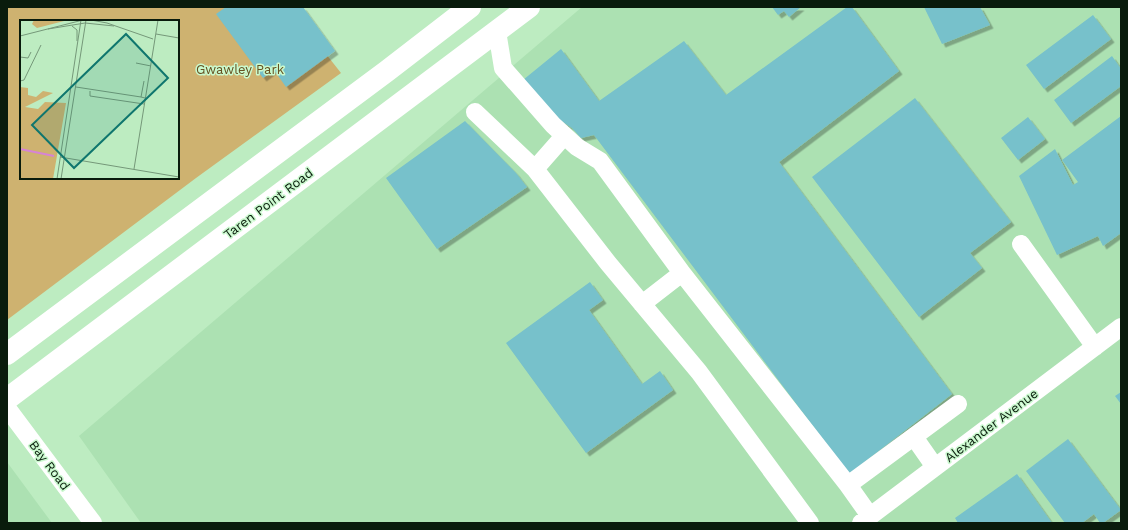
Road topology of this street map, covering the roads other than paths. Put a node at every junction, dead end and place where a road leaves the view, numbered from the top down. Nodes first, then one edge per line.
1 (470, 7) edge
2 (529, 7) edge
3 (497, 31) junction
4 (475, 112) dead end
5 (564, 136) junction
6 (535, 169) junction
7 (1020, 244) dead end
8 (682, 273) junction
9 (642, 304) junction
10 (1121, 327) edge
11 (1095, 347) junction
12 (7, 354) edge
13 (7, 399) edge
14 (958, 404) dead end
15 (7, 408) edge
16 (914, 437) junction
17 (935, 467) junction
18 (848, 485) junction
19 (866, 519) edge
20 (93, 523) edge
21 (810, 523) edge

1 - 12 main road
2 - 3 main road, Taren Point Road
3 - 5 street
3 - 13 main road, Taren Point Road
4 - 6 street
5 - 6 street
5 - 8 street
6 - 9 street
7 - 11 street
8 - 9 street
8 - 18 street
9 - 21 street
10 - 11 street, Alexander Avenue
11 - 17 street, Alexander Avenue
14 - 16 street
15 - 20 street, Bay Road
16 - 17 street
16 - 18 street
17 - 19 street, Alexander Avenue
18 - 19 street

